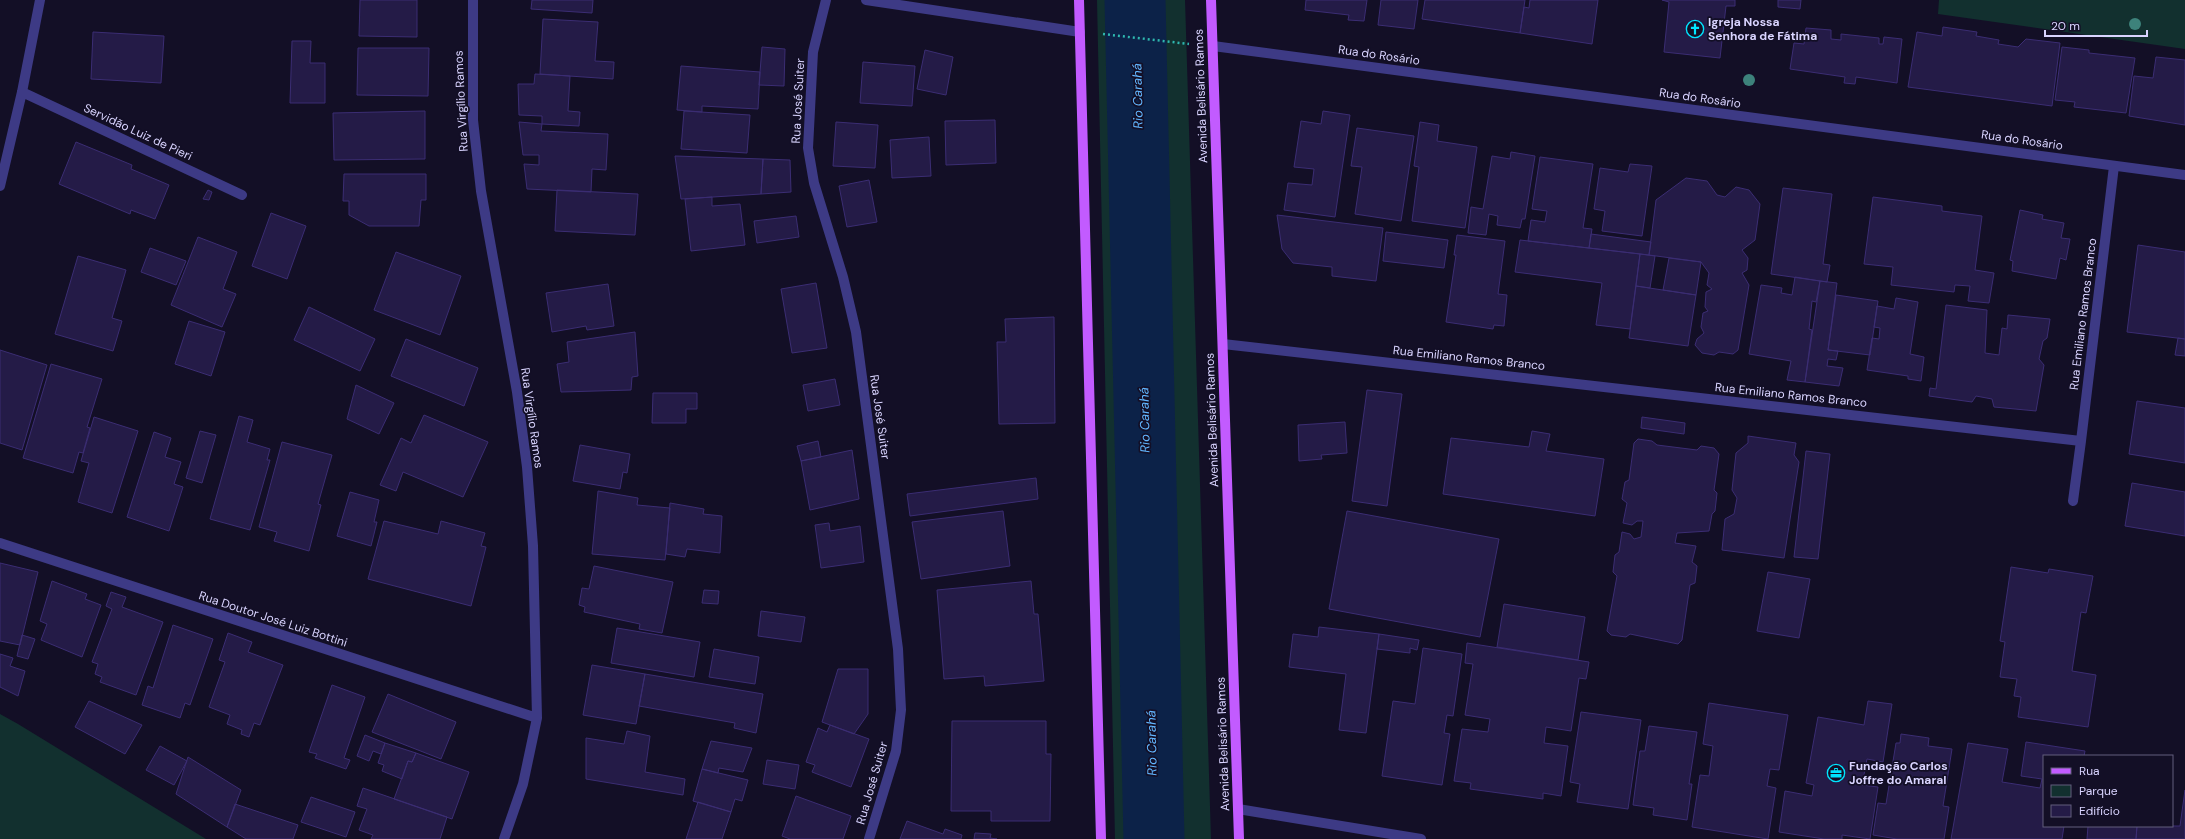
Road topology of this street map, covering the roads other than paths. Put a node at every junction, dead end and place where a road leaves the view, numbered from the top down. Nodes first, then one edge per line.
1 (40, 0) edge
2 (473, 0) edge
3 (826, 0) edge
4 (866, 0) edge
5 (1079, 0) edge
6 (1211, 0) edge
7 (1080, 32) junction
8 (1213, 46) junction
9 (22, 92) junction
10 (2114, 166) junction
11 (2185, 175) edge
12 (0, 186) edge
13 (242, 195) dead end
14 (1223, 344) junction
15 (2081, 441) junction
16 (2073, 501) dead end
17 (0, 543) edge
18 (537, 718) junction
19 (1238, 810) junction
20 (504, 839) edge
21 (869, 839) edge
22 (1101, 839) edge
23 (1239, 839) edge
24 (1421, 839) edge

1 - 9 street
2 - 18 street, Rua Virgílio Ramos
3 - 21 street, Rua José Suiter
4 - 7 street
5 - 7 main road
6 - 8 main road, Avenida Belisário Ramos
7 - 22 main road
8 - 10 street, Rua do Rosário
8 - 14 main road, Avenida Belisário Ramos
9 - 12 street
9 - 13 street, Servidão Luiz de Pieri
10 - 11 street, Rua do Rosário
10 - 15 street, Rua Emiliano Ramos Branco
14 - 15 street, Rua Emiliano Ramos Branco
14 - 19 main road, Avenida Belisário Ramos
15 - 16 street
17 - 18 street, Rua Doutor José Luiz Bottini
18 - 20 street, Rua Virgílio Ramos
19 - 23 main road, Avenida Belisário Ramos
19 - 24 street

